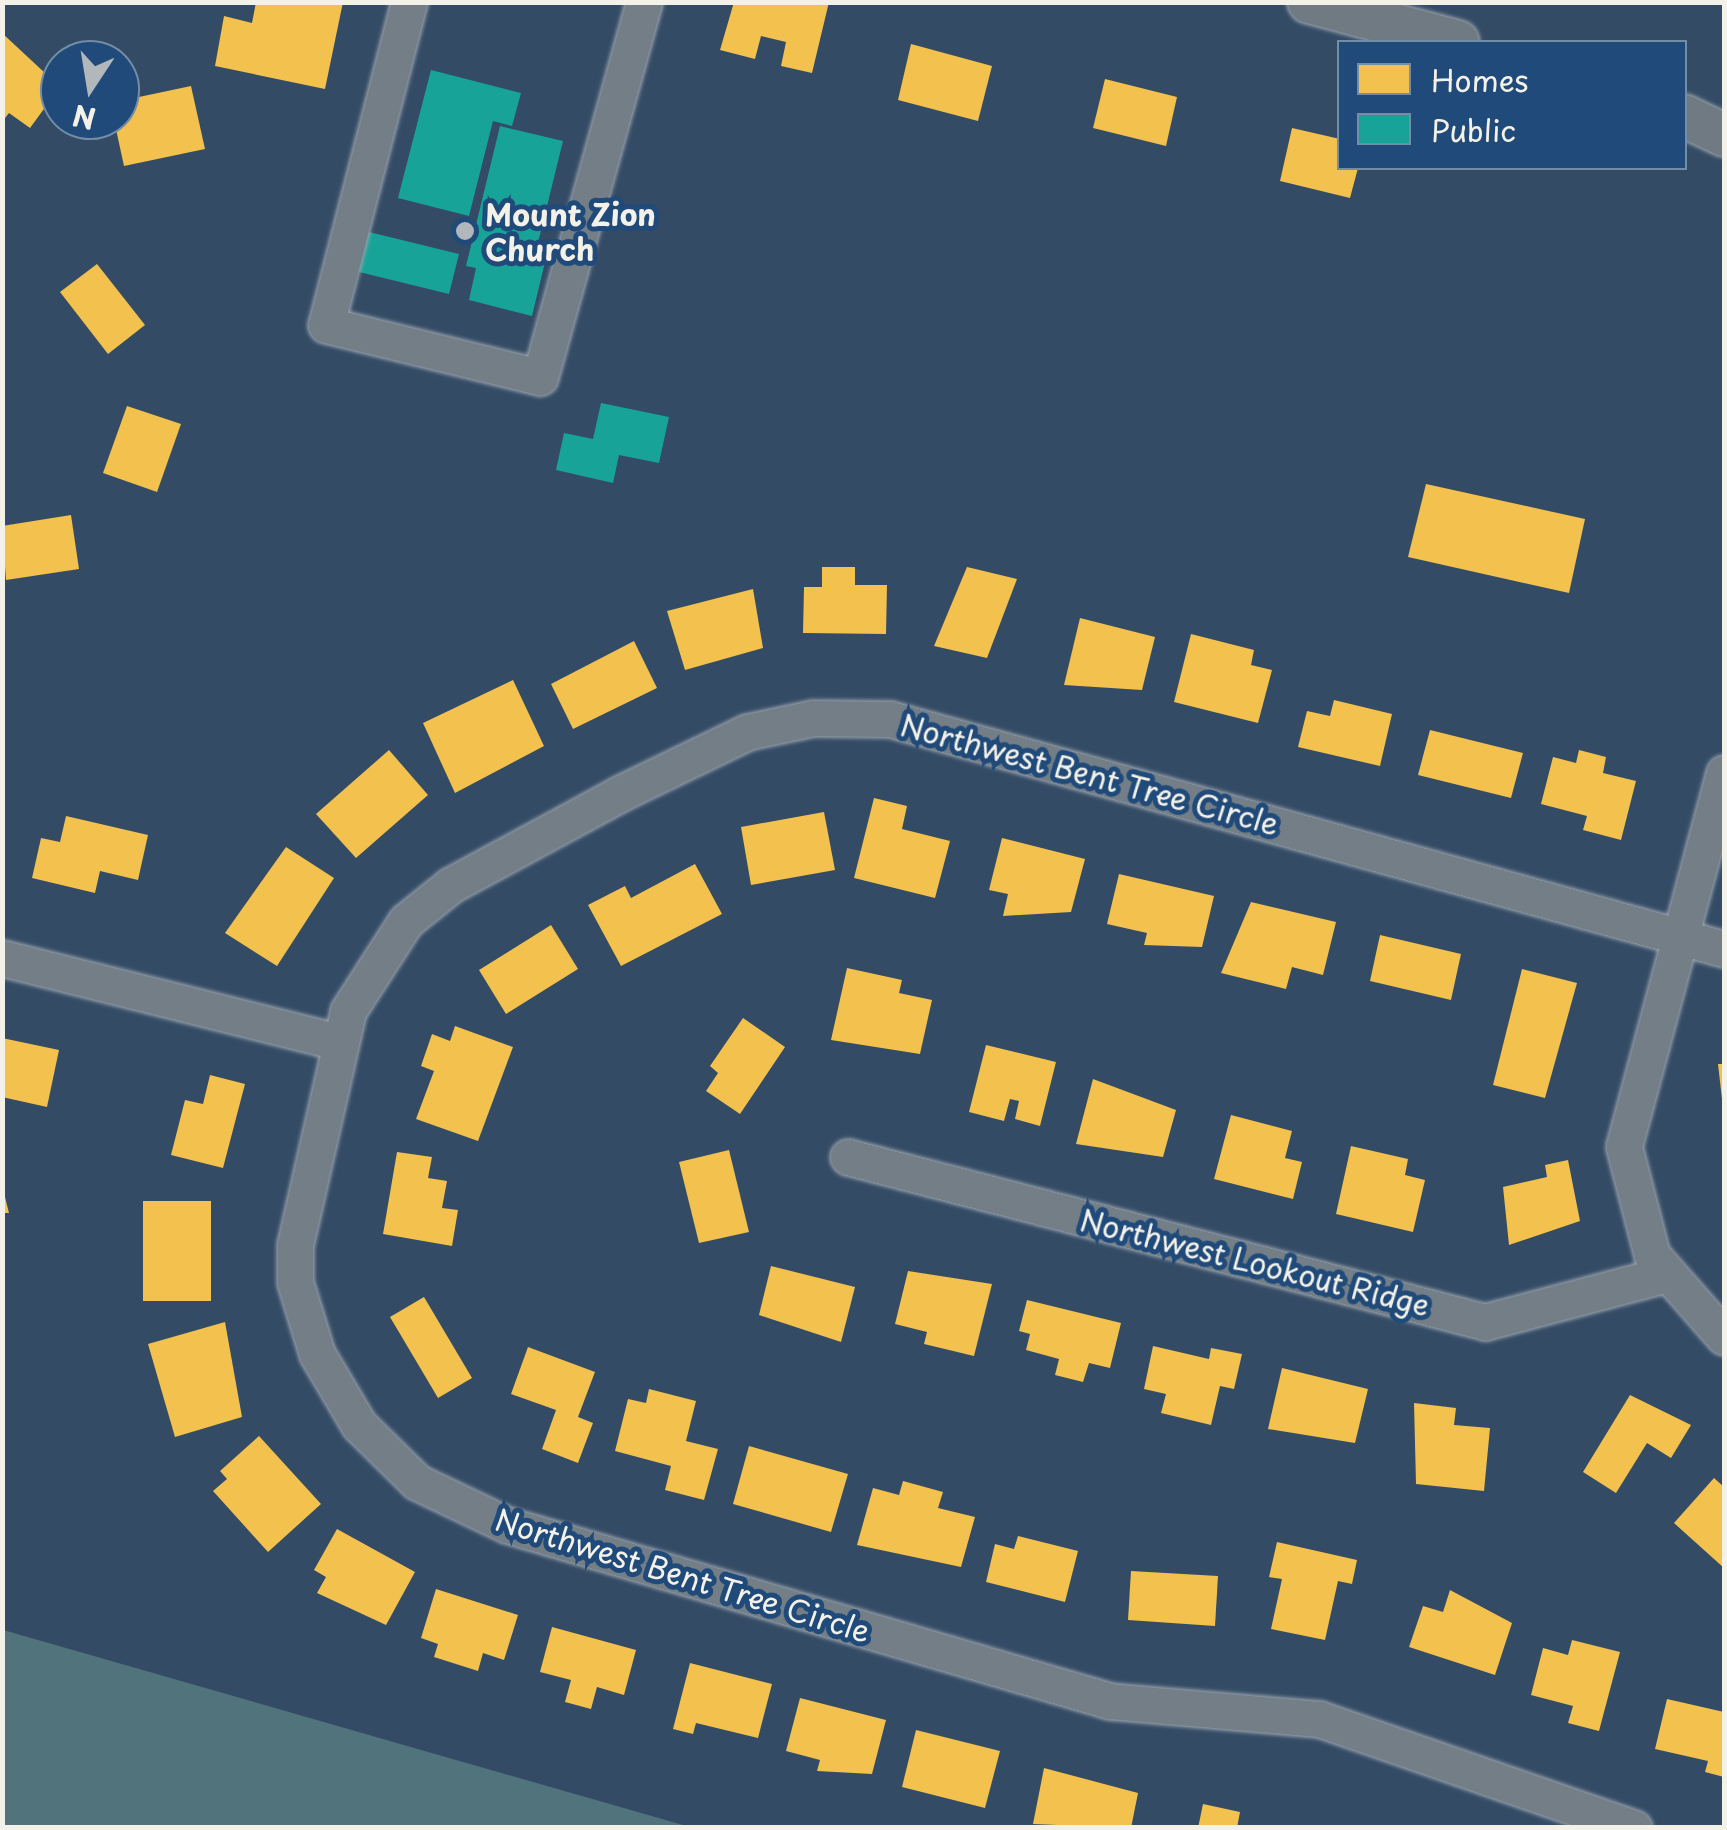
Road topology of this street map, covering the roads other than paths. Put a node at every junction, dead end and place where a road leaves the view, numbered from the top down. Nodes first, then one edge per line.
1 (409, 2) edge
2 (644, 2) edge
3 (1309, 2) edge
4 (1451, 40) edge
5 (1687, 117) edge
6 (1724, 135) edge
7 (1724, 772) edge
8 (1678, 936) junction
9 (1724, 949) edge
10 (2, 958) edge
11 (338, 1042) junction
12 (848, 1157) dead end
13 (1663, 1275) junction
14 (1724, 1337) edge
15 (1634, 1828) edge

1 - 2 street
3 - 4 main road
5 - 6 main road
7 - 8 street
8 - 9 street, Northwest Bent Tree Circle
8 - 11 street, Northwest Bent Tree Circle
8 - 13 street
10 - 11 street
11 - 15 street, Northwest Bent Tree Circle
12 - 13 street, Northwest Lookout Ridge
13 - 14 street

